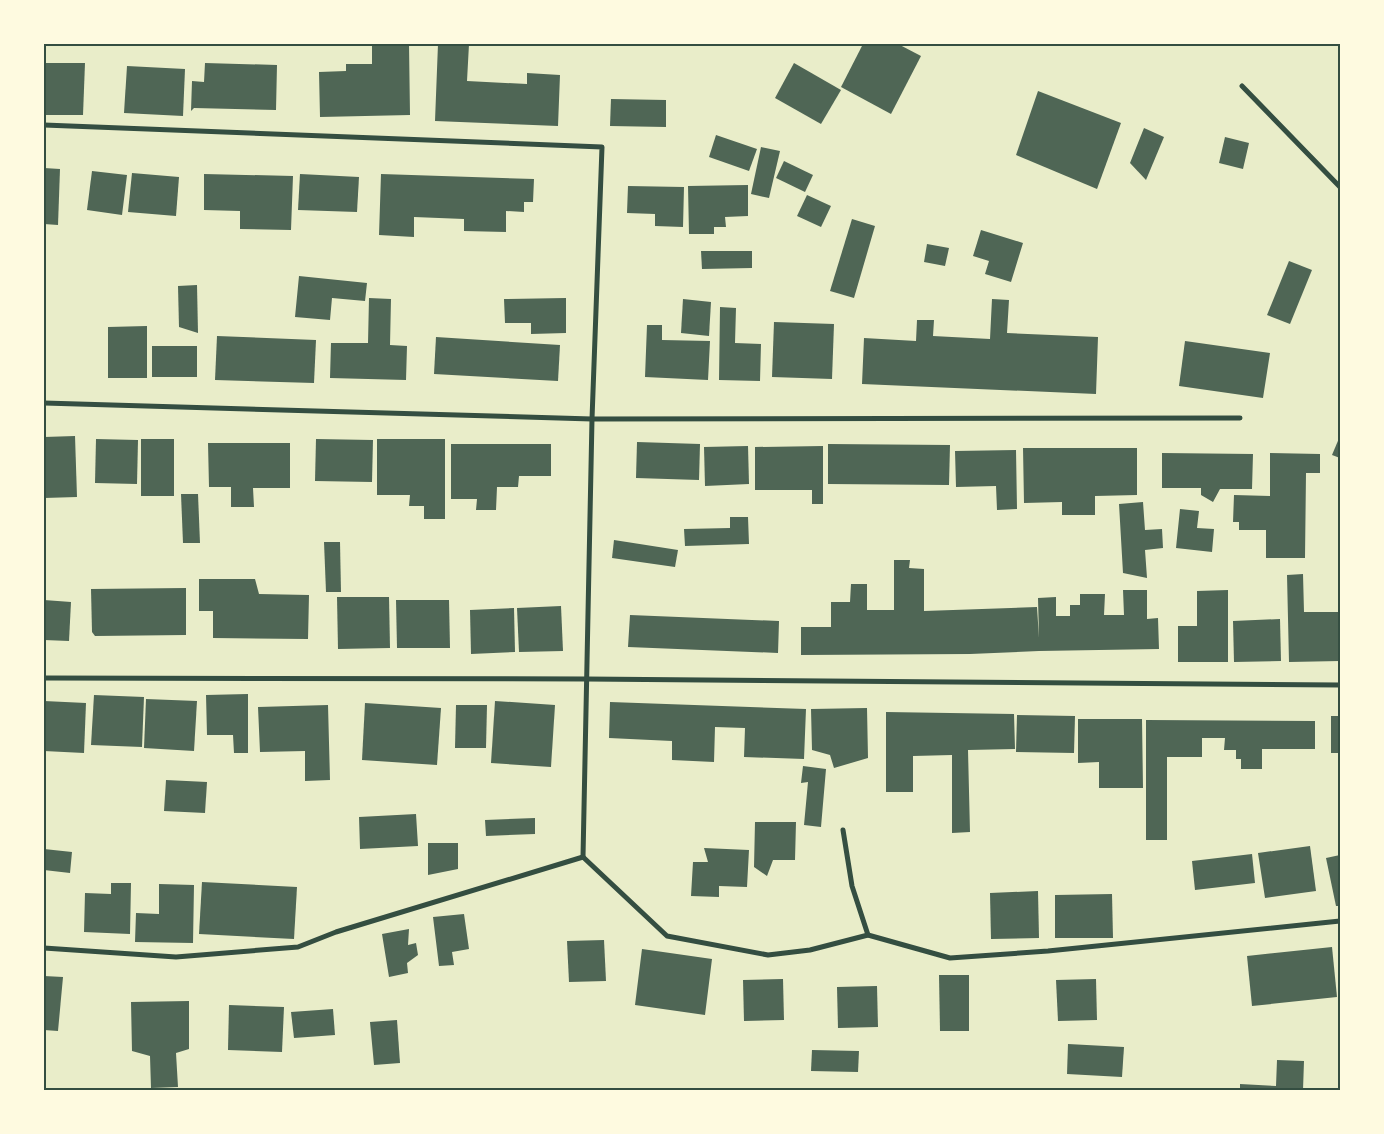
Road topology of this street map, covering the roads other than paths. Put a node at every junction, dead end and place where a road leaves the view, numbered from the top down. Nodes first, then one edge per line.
1 (1242, 86) dead end
2 (44, 125) edge
3 (1340, 187) edge
4 (44, 403) edge
5 (1240, 418) dead end
6 (592, 420) junction
7 (44, 678) edge
8 (586, 679) junction
9 (1340, 686) edge
10 (843, 830) dead end
11 (584, 857) junction
12 (1340, 921) edge
13 (868, 935) junction
14 (44, 948) edge

1 - 3 street
2 - 6 street
4 - 6 street
5 - 6 street
6 - 8 street
7 - 8 street
8 - 9 street
8 - 11 street
10 - 13 street
11 - 13 street
11 - 14 street
12 - 13 street

